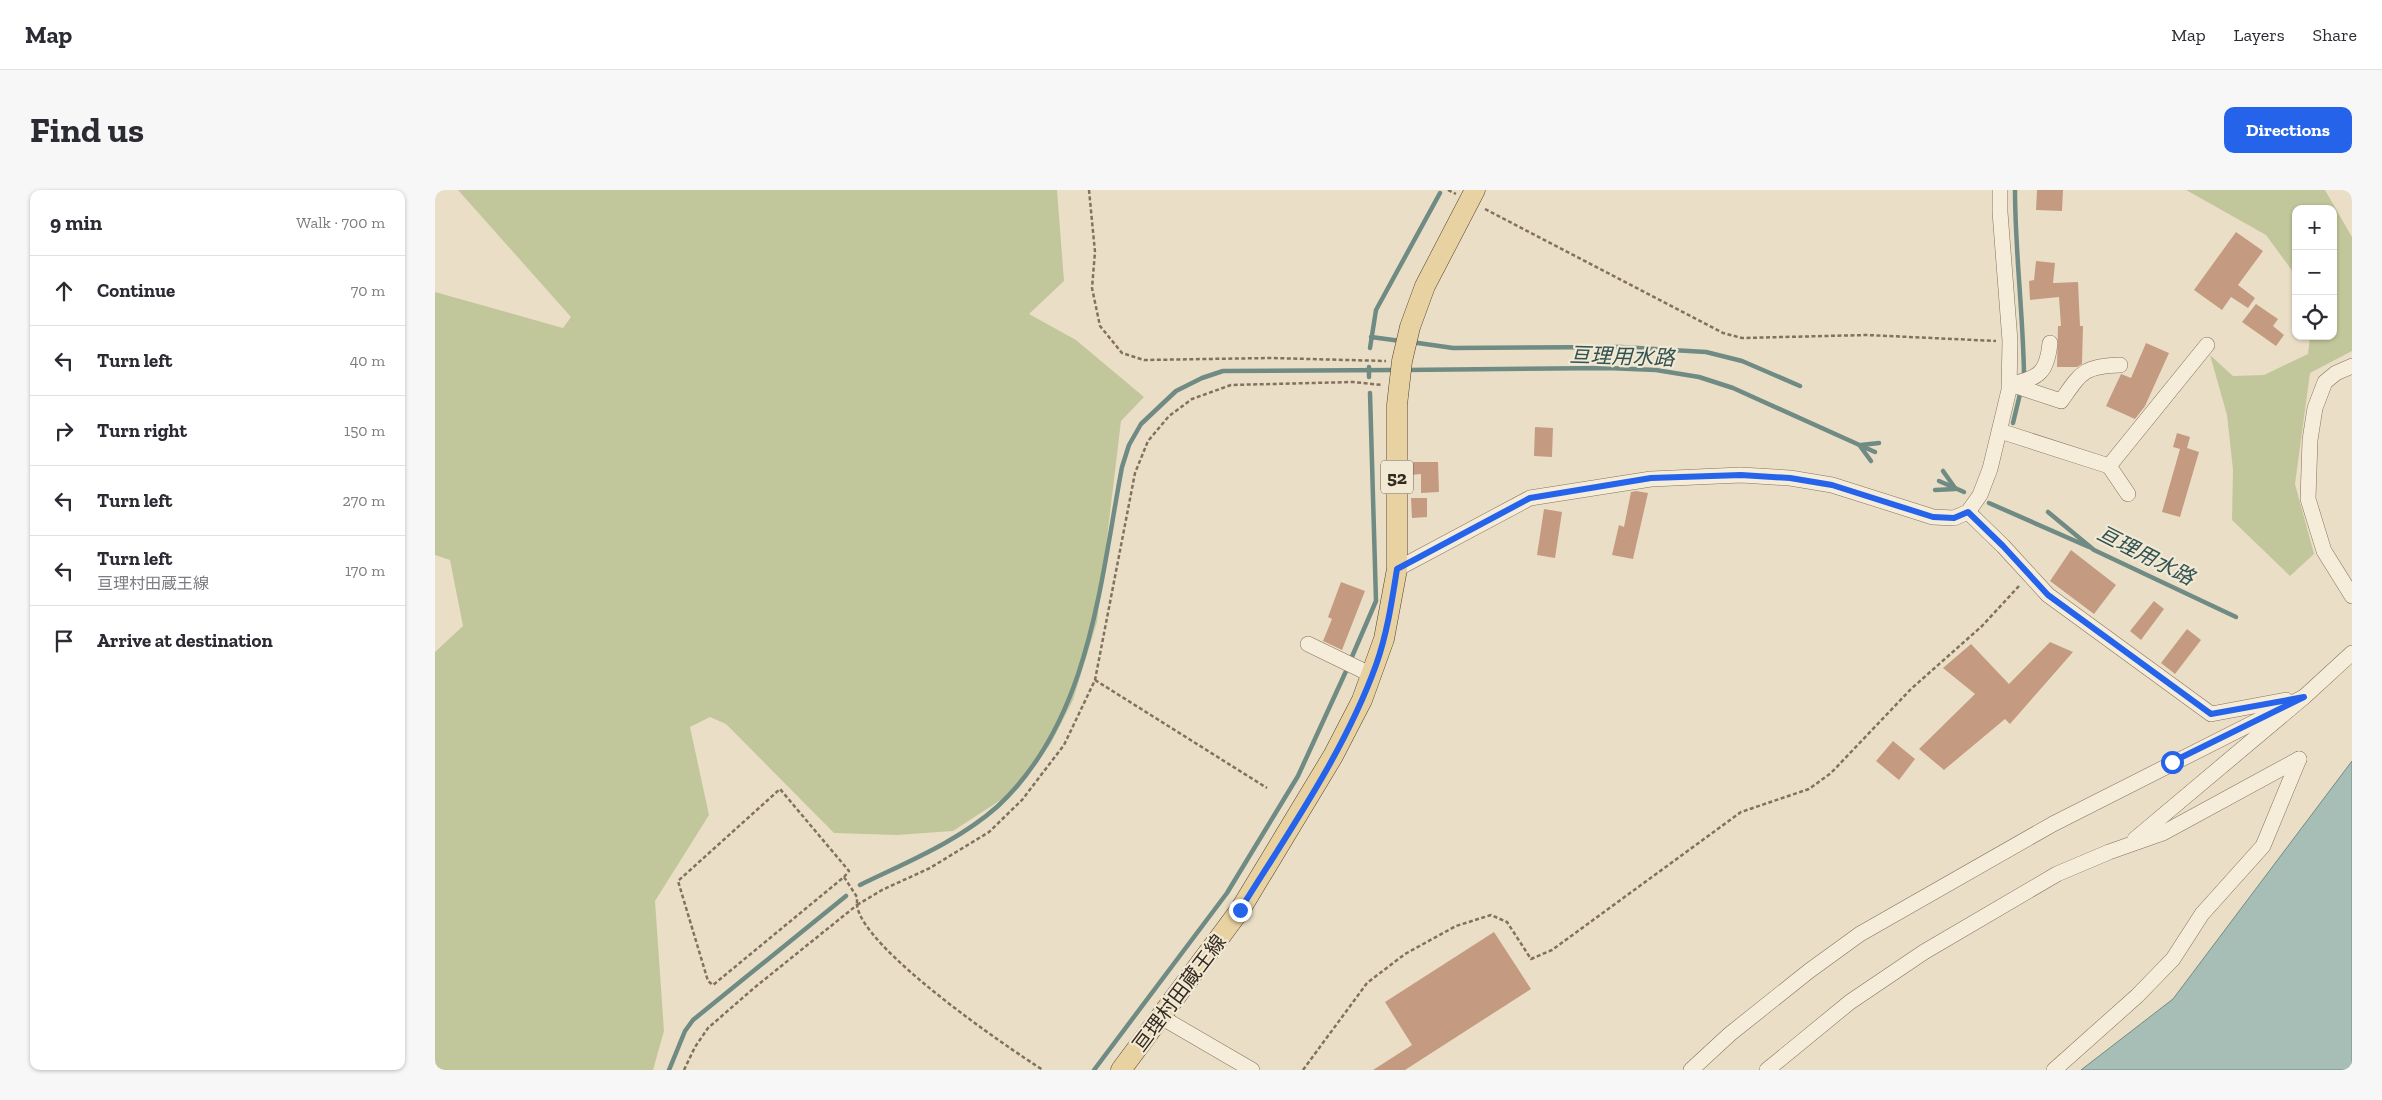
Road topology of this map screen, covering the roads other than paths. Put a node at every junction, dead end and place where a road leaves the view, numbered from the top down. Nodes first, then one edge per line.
1 (2000, 190) edge
2 (1472, 196) edge
3 (2050, 343) dead end
4 (2207, 345) dead end
5 (2120, 364) dead end
6 (2352, 366) edge
7 (2010, 384) junction
8 (2000, 431) junction
9 (2109, 466) junction
10 (2128, 494) dead end
11 (1968, 512) junction
12 (1397, 569) junction
13 (2352, 596) edge
14 (1308, 644) dead end
15 (2352, 653) edge
16 (1372, 675) junction
17 (2304, 697) junction
18 (2127, 845) junction
19 (1161, 1017) junction
20 (1121, 1070) edge
21 (1252, 1070) edge
22 (1691, 1070) edge
23 (1767, 1070) edge
24 (2054, 1070) edge

1 - 7 street
2 - 12 main road, 亘理村田蔵王線 / 52
3 - 7 street
4 - 9 street
5 - 7 street
6 - 13 street
7 - 8 street
8 - 9 street
8 - 11 street
9 - 10 street
11 - 12 street
11 - 17 street
12 - 16 main road, 亘理村田蔵王線 / 52
14 - 16 street
15 - 17 street
16 - 19 main road, 亘理村田蔵王線 / 52
17 - 18 street
17 - 22 street
18 - 23 street
18 - 24 street
19 - 20 main road, 亘理村田蔵王線 / 52
19 - 21 street

